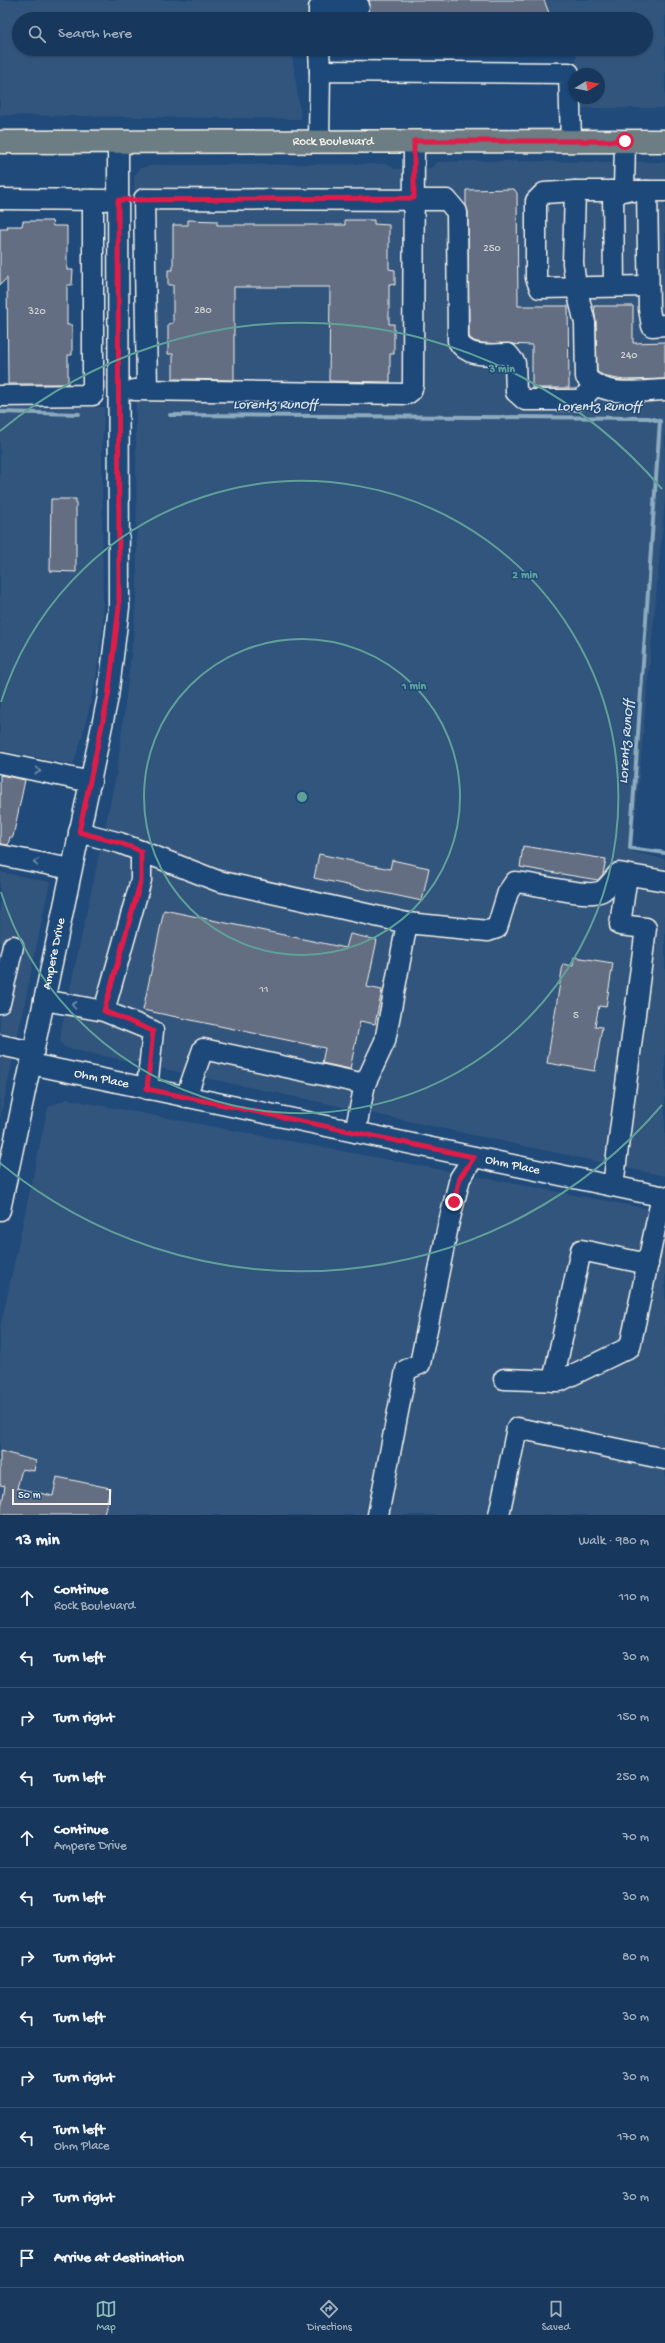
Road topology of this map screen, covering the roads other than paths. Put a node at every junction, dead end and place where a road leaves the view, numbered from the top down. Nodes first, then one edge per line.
1 (360, 6) dead end
2 (319, 12) edge
3 (319, 56) edge
4 (320, 71) junction
5 (414, 141) junction
6 (570, 141) junction
7 (625, 141) junction
8 (665, 141) edge
9 (0, 142) edge
10 (118, 142) junction
11 (319, 142) junction
12 (575, 191) junction
13 (618, 191) junction
14 (656, 191) edge
15 (414, 198) junction
16 (0, 199) edge
17 (144, 199) junction
18 (93, 200) junction
19 (118, 200) junction
20 (614, 286) junction
21 (648, 286) junction
22 (576, 287) junction
23 (665, 325) edge
24 (594, 386) junction
25 (147, 390) junction
26 (665, 390) edge
27 (119, 393) junction
28 (93, 395) junction
29 (0, 396) edge
30 (0, 762) edge
31 (91, 782) junction
32 (79, 832) junction
33 (141, 851) junction
34 (0, 856) edge
35 (71, 869) junction
36 (626, 875) junction
37 (665, 881) edge
38 (407, 923) junction
39 (13, 946) dead end
40 (44, 1000) junction
41 (0, 1003) edge
42 (104, 1011) junction
43 (0, 1045) edge
44 (32, 1058) junction
45 (365, 1084) junction
46 (147, 1089) junction
47 (186, 1097) junction
48 (355, 1132) junction
49 (6, 1147) edge
50 (474, 1157) junction
51 (614, 1186) junction
52 (664, 1197) edge
53 (0, 1210) edge
54 (648, 1264) junction
55 (504, 1379) dead end
56 (553, 1381) junction
57 (665, 1459) edge
58 (378, 1515) edge
59 (499, 1515) edge

1 - 2 street
3 - 4 street
4 - 6 street
4 - 11 street
5 - 6 main road, Rock Boulevard
5 - 11 main road, Rock Boulevard
5 - 15 street
6 - 7 main road, Rock Boulevard
7 - 8 main road, Rock Boulevard
7 - 13 street
9 - 10 main road, Rock Boulevard
10 - 11 main road, Rock Boulevard
10 - 19 street, Ampere Drive
12 - 13 street
12 - 22 street
12 - 22 street
13 - 14 street
13 - 20 street
14 - 21 street
15 - 17 street
15 - 24 street
15 - 25 street
16 - 18 street
17 - 19 street
17 - 25 street
18 - 19 street
18 - 28 street
19 - 27 street, Ampere Drive
20 - 21 street
20 - 22 street
21 - 23 street
22 - 24 street
24 - 26 street
25 - 27 street
27 - 28 street
27 - 31 street, Ampere Drive
28 - 29 street
30 -> 31 street
31 - 32 street, Ampere Drive
32 - 33 street
32 - 35 street, Ampere Drive
33 - 38 street
33 - 42 street
35 -> 34 street
35 - 40 street, Ampere Drive
36 - 37 street
36 - 38 street
36 - 51 street
38 - 45 street
39 - 41 street
42 -> 40 street
40 - 44 street, Ampere Drive
42 - 46 street
43 - 44 street, Ohm Place
44 - 46 street, Ohm Place
44 - 49 street, Ampere Drive
45 - 47 street
45 - 48 street
46 - 47 street, Ohm Place
47 - 48 street, Ohm Place
48 - 50 street, Ohm Place
49 - 53 street, Ampere Drive
50 - 51 street, Ohm Place
50 - 58 street
51 - 52 street, Ohm Place
52 - 54 street
54 - 56 street
54 - 56 street
55 - 56 street
57 - 59 street

